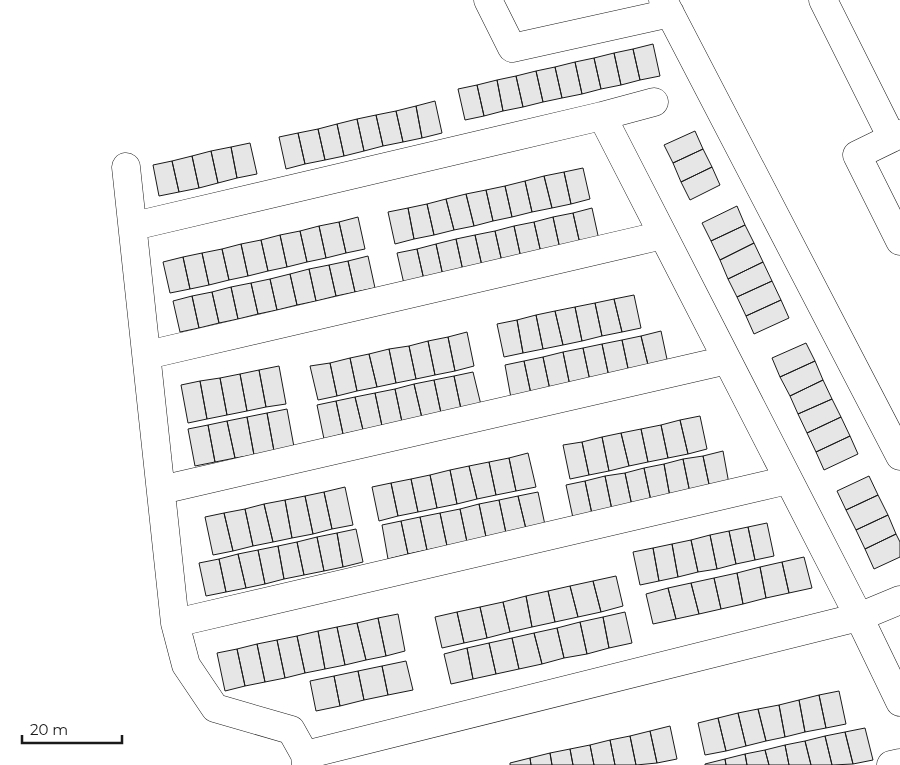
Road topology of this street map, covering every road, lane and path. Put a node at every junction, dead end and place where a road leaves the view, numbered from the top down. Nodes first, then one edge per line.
1 (488, 0) edge
2 (823, 0) edge
3 (667, 6) edge
4 (654, 102) dead end
5 (602, 116) junction
6 (896, 136) edge
7 (126, 167) dead end
8 (892, 208) edge
9 (134, 226) junction
10 (663, 235) junction
11 (900, 241) edge
12 (147, 354) junction
13 (727, 360) junction
14 (900, 456) edge
15 (788, 480) junction
16 (161, 490) junction
17 (900, 600) edge
18 (859, 617) junction
19 (175, 623) junction
20 (900, 702) edge
21 (306, 760) edge
22 (900, 763) edge
23 (891, 765) edge

1 - 3 street
2 - 6 street
3 - 14 street
4 - 5 street
5 - 9 street
5 - 10 street
6 - 8 street
7 - 9 street
8 - 11 street
9 - 12 street
10 - 12 street
10 - 13 street
12 - 16 street
13 - 15 street
13 - 16 street
15 - 18 street
15 - 19 street
16 - 19 street
17 - 18 street
18 - 20 street
18 - 21 street
19 - 21 street
22 - 23 street

